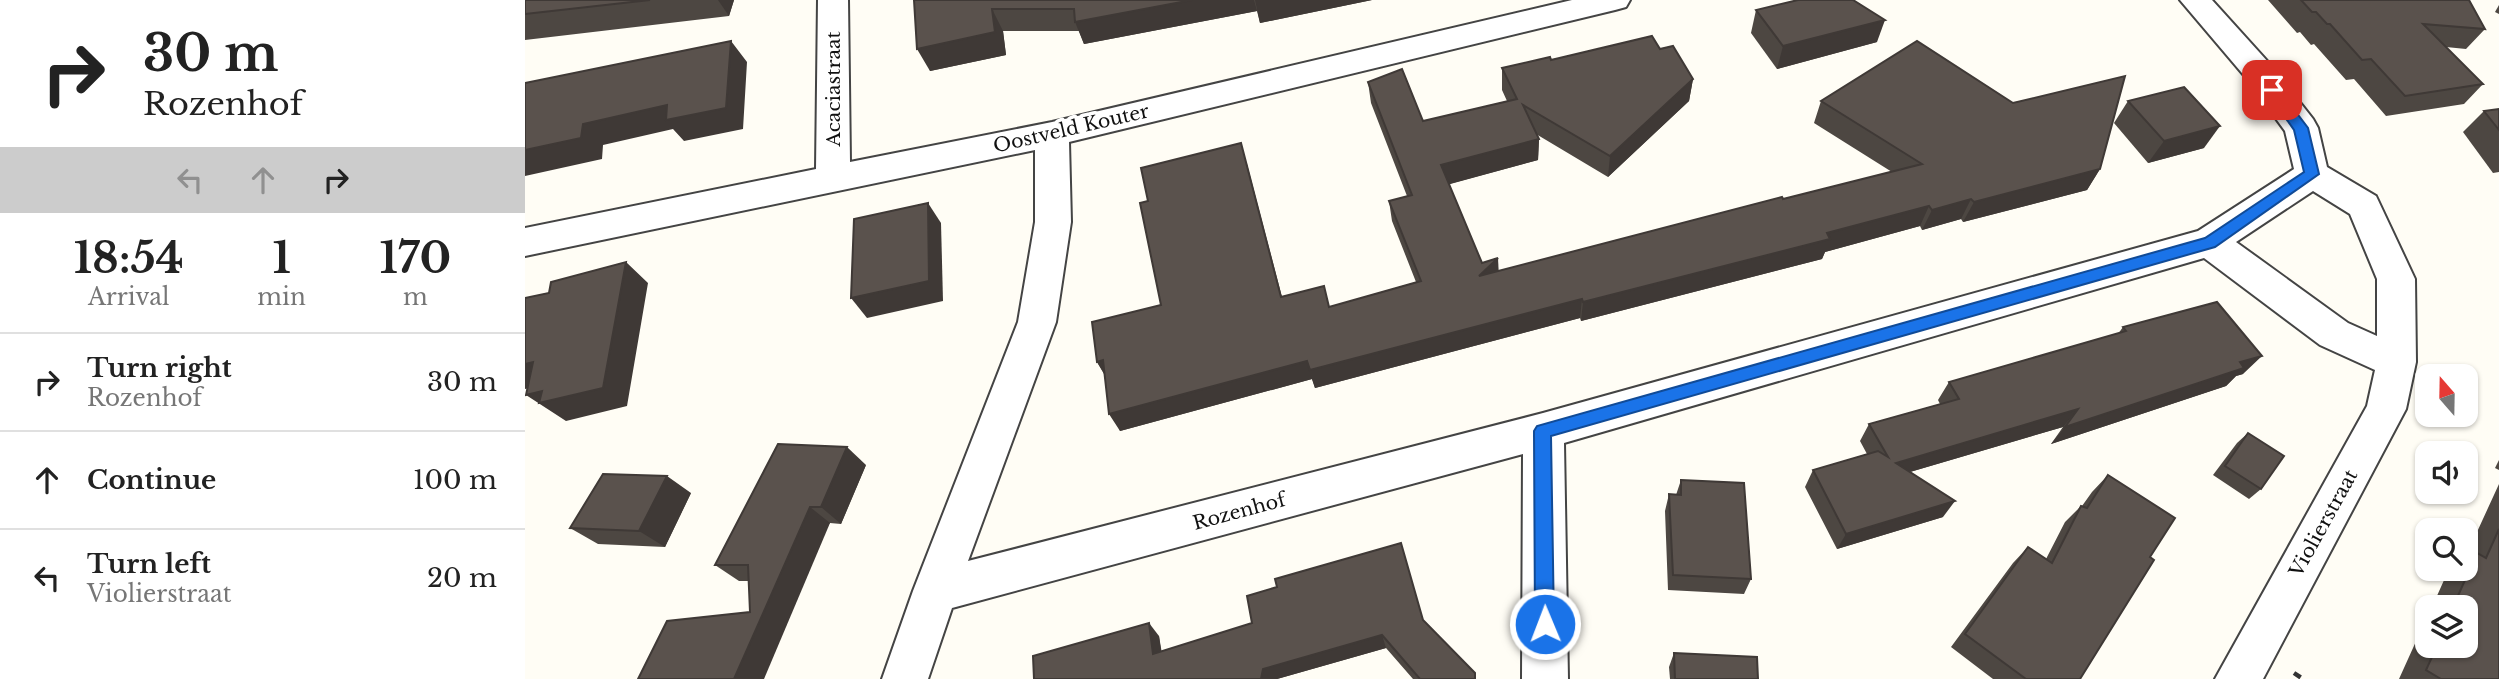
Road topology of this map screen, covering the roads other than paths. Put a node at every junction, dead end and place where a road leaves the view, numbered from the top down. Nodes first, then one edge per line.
1 (833, 0) edge
2 (1615, 0) edge
3 (2195, 0) edge
4 (1052, 134) junction
5 (2312, 174) junction
6 (833, 177) junction
7 (525, 242) edge
8 (2209, 243) junction
9 (2396, 362) junction
10 (1543, 431) junction
11 (935, 592) junction
12 (905, 679) edge
13 (1545, 679) edge
14 (2238, 679) edge

1 - 6 street, Acaciastraat
2 - 4 street, Oostveld Kouter
3 - 5 street
4 - 6 street, Oostveld Kouter
4 - 11 street
5 - 8 street, Rozenhof
5 - 9 street, Violierstraat
6 - 7 street, Oostveld Kouter
8 - 9 street
8 - 10 street, Rozenhof
9 - 14 street, Violierstraat
10 - 11 street, Rozenhof
10 - 13 street
11 - 12 street

